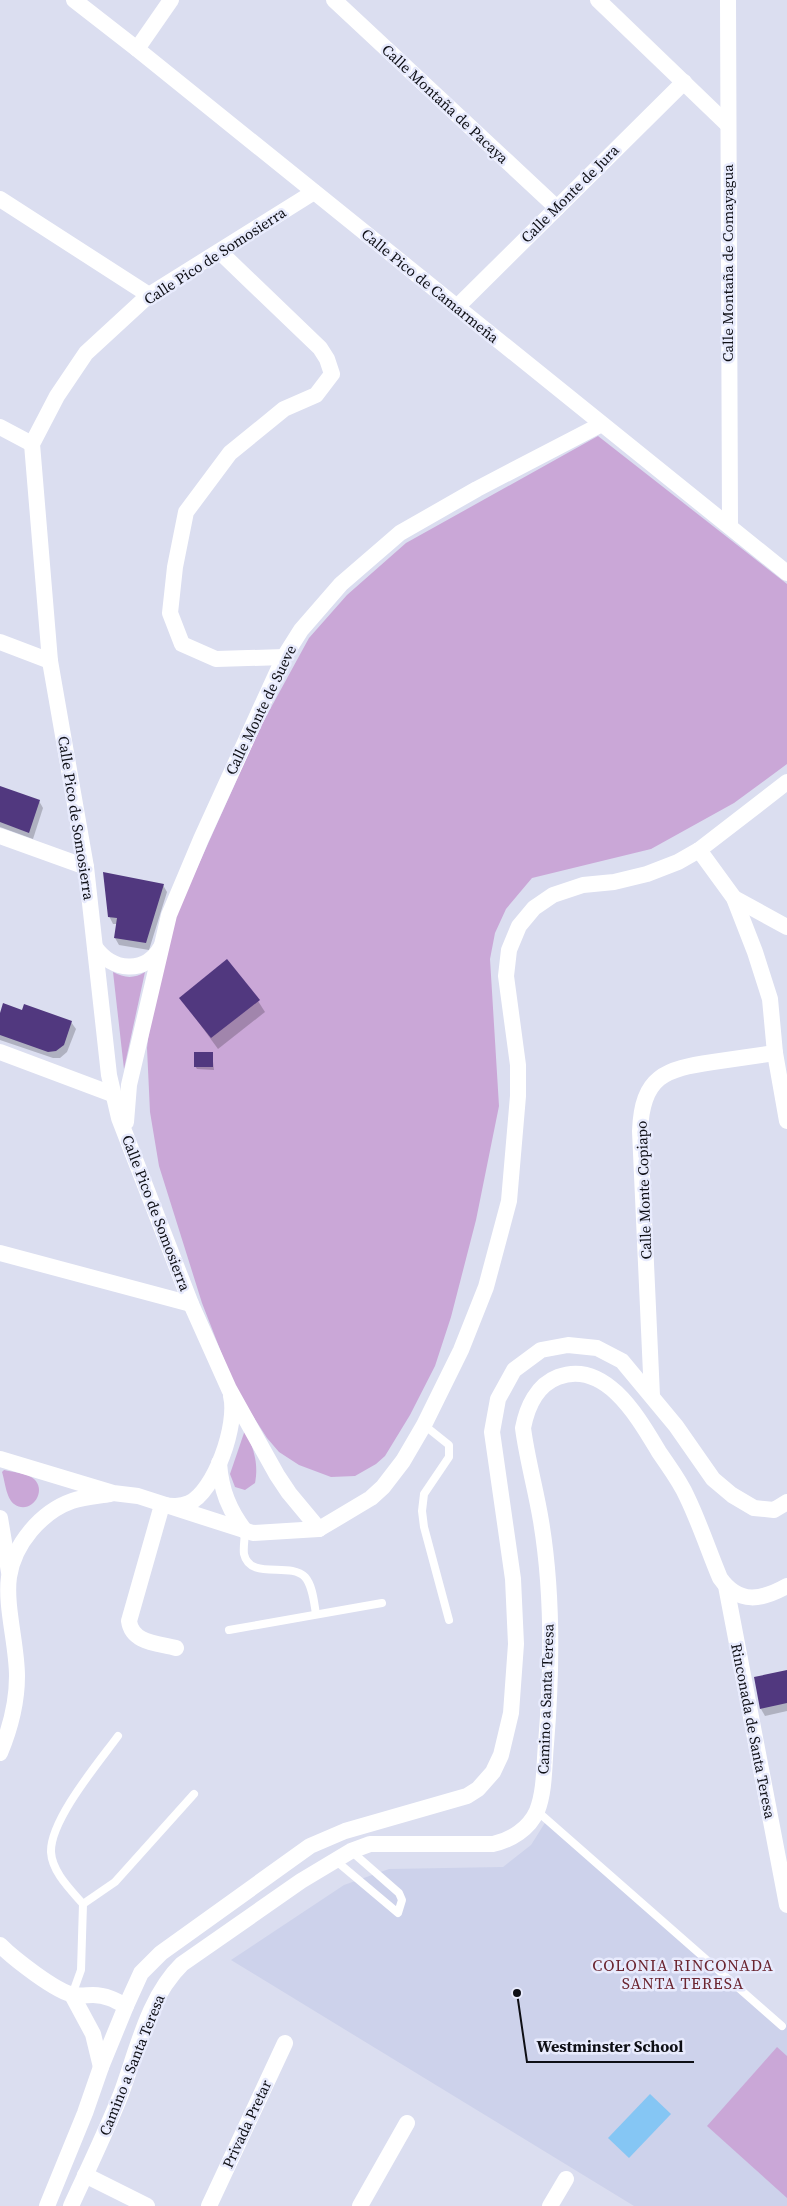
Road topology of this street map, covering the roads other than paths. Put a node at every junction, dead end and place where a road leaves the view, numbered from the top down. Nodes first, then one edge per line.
1 (74, 0) edge
2 (171, 0) edge
3 (334, 0) edge
4 (598, 0) edge
5 (728, 0) edge
6 (137, 49) junction
7 (684, 82) junction
8 (727, 124) junction
9 (314, 192) junction
10 (0, 199) edge
11 (556, 208) junction
12 (220, 252) junction
13 (149, 295) junction
14 (457, 307) junction
15 (600, 424) junction
16 (0, 427) edge
17 (32, 444) junction
18 (730, 526) junction
19 (786, 572) edge
20 (0, 642) edge
21 (284, 656) junction
22 (50, 661) junction
23 (787, 782) edge
24 (0, 836) edge
25 (699, 850) junction
26 (86, 867) junction
27 (734, 898) junction
28 (787, 927) edge
29 (162, 946) junction
30 (95, 947) junction
31 (0, 1052) edge
32 (775, 1053) junction
33 (112, 1094) junction
34 (787, 1121) edge
35 (128, 1142) junction
36 (0, 1254) edge
37 (191, 1304) junction
38 (229, 1389) junction
39 (652, 1396) junction
40 (424, 1425) junction
41 (0, 1459) edge
42 (219, 1463) junction
43 (113, 1493) junction
44 (787, 1502) edge
45 (162, 1505) junction
46 (0, 1521) edge
47 (319, 1529) junction
48 (245, 1531) junction
49 (9, 1578) junction
50 (726, 1586) junction
51 (787, 1586) edge
52 (382, 1603) dead end
53 (316, 1614) junction
54 (449, 1620) dead end
55 (230, 1630) dead end
56 (176, 1648) dead end
57 (118, 1736) dead end
58 (0, 1753) edge
59 (194, 1794) dead end
60 (537, 1812) junction
61 (351, 1851) junction
62 (334, 1860) junction
63 (83, 1904) junction
64 (787, 1905) edge
65 (0, 1945) edge
66 (72, 1995) junction
67 (126, 2006) junction
68 (782, 2026) dead end
69 (285, 2043) dead end
70 (101, 2067) junction
71 (407, 2123) dead end
72 (85, 2175) junction
73 (566, 2179) dead end
74 (46, 2206) edge
75 (71, 2206) edge
76 (147, 2206) edge
77 (209, 2206) edge
78 (360, 2206) edge
79 (550, 2206) edge

1 - 6 street, Calle Pico de Camarmeña
2 - 6 street
3 - 11 street, Calle Montaña de Pacaya
4 - 7 street
5 - 8 street, Calle Montaña de Comayagua
6 - 9 street, Calle Pico de Camarmeña
7 - 8 street
7 - 11 street, Calle Monte de Jura
8 - 18 street, Calle Montaña de Comayagua
9 - 12 street, Calle Pico de Somosierra
9 - 14 street, Calle Pico de Camarmeña
10 - 13 street
11 - 14 street, Calle Monte de Jura
12 - 13 street, Calle Pico de Somosierra
12 - 21 street
13 - 17 street, Calle Pico de Somosierra
14 - 15 street, Calle Pico de Camarmeña
15 - 18 street, Calle Pico de Camarmeña
15 - 21 street, Calle Monte de Sueve
16 - 17 street
17 - 22 street, Calle Pico de Somosierra
18 - 19 street, Calle Pico de Camarmeña
20 - 22 street
21 - 29 street, Calle Monte de Sueve
22 - 26 street, Calle Pico de Somosierra
23 - 25 street
24 - 26 street
25 - 27 street
25 - 40 street
26 - 30 street, Calle Pico de Somosierra
27 - 28 street
27 - 32 street
29 - 30 street
29 - 35 street, Calle Monte de Sueve
30 - 33 street, Calle Pico de Somosierra
31 - 33 street
32 - 34 street
32 - 39 street, Calle Monte Copiapo
33 - 35 street, Calle Pico de Somosierra
35 - 37 street, Calle Pico de Somosierra
36 - 37 street
37 - 38 street, Calle Pico de Somosierra
38 - 42 street
38 - 47 street, Calle Pico de Somosierra
39 - 44 street, Camino a Santa Teresa
39 - 67 street, Camino a Santa Teresa
40 - 47 street
40 - 54 lane
41 - 43 street
42 - 45 street
42 - 48 street
43 - 45 street
43 - 49 street
45 - 48 street
45 - 56 street
46 - 49 street
47 - 48 street
48 - 53 lane
49 - 58 street
50 - 51 street
50 - 60 street, Camino a Santa Teresa
50 - 64 street, Rinconada de Santa Teresa
52 - 53 lane
53 - 55 lane
57 - 63 lane
59 - 63 lane
60 - 61 street, Camino a Santa Teresa
60 - 68 lane
61 - 62 street, Camino a Santa Teresa
61 - 62 lane
62 - 72 street, Camino a Santa Teresa
63 - 66 lane
65 - 66 street
66 - 67 street
66 - 70 street
67 - 70 street, Camino a Santa Teresa
69 - 77 street, Privada Pretar
70 - 74 street, Camino a Santa Teresa
71 - 78 street
72 - 75 street, Camino a Santa Teresa
72 - 76 street
73 - 79 street

